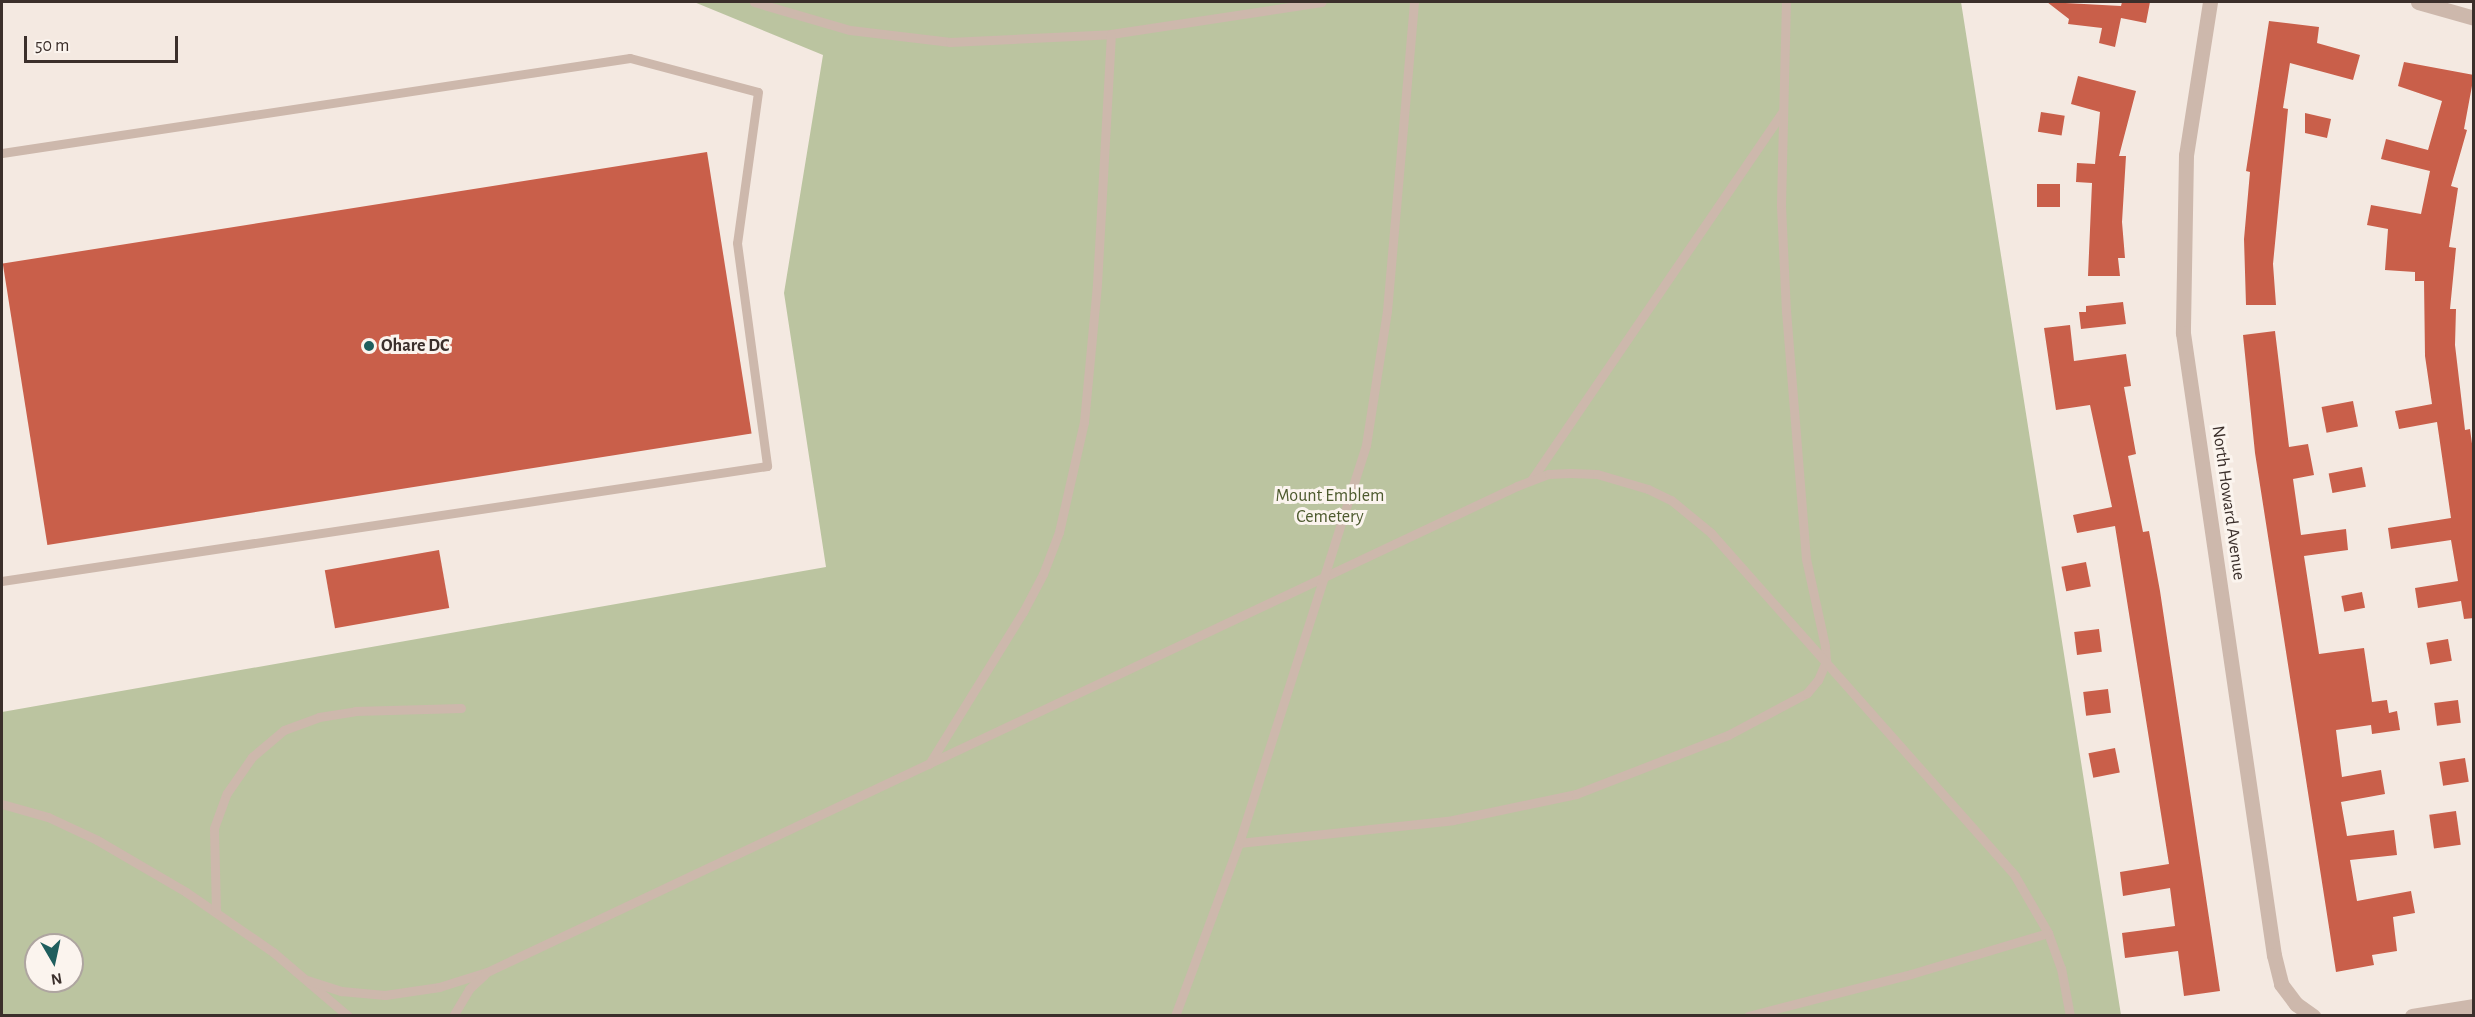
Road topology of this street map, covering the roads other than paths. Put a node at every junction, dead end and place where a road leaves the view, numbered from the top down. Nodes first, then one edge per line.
1 (754, 2) edge
2 (1322, 2) edge
3 (1414, 2) edge
4 (1786, 2) edge
5 (2210, 2) edge
6 (2418, 2) edge
7 (2474, 18) edge
8 (1112, 34) junction
9 (1783, 111) junction
10 (2, 153) edge
11 (1532, 479) junction
12 (1328, 574) junction
13 (2, 581) edge
14 (1826, 661) junction
15 (461, 708) dead end
16 (929, 764) junction
17 (2, 804) edge
18 (1239, 843) junction
19 (216, 911) junction
20 (2048, 933) junction
21 (487, 972) junction
22 (307, 980) junction
23 (2474, 1006) edge
24 (348, 1016) edge
25 (453, 1016) edge
26 (1175, 1016) edge
27 (1748, 1016) edge
28 (2070, 1016) edge
29 (2313, 1016) edge
30 (2412, 1016) edge

1 - 8 lane
2 - 8 lane
3 - 12 lane
4 - 9 lane
5 - 29 street, North Howard Avenue
6 - 7 street
8 - 16 lane
9 - 11 lane
9 - 14 lane
10 - 13 lane
11 - 12 lane
11 - 14 lane
12 - 16 lane
12 - 18 lane
14 - 18 lane
14 - 20 lane
15 - 19 lane
16 - 21 lane
17 - 19 lane
18 - 26 lane
19 - 22 lane
20 - 27 lane
20 - 28 lane
21 - 22 lane
21 - 25 lane
22 - 24 lane
23 - 30 street

